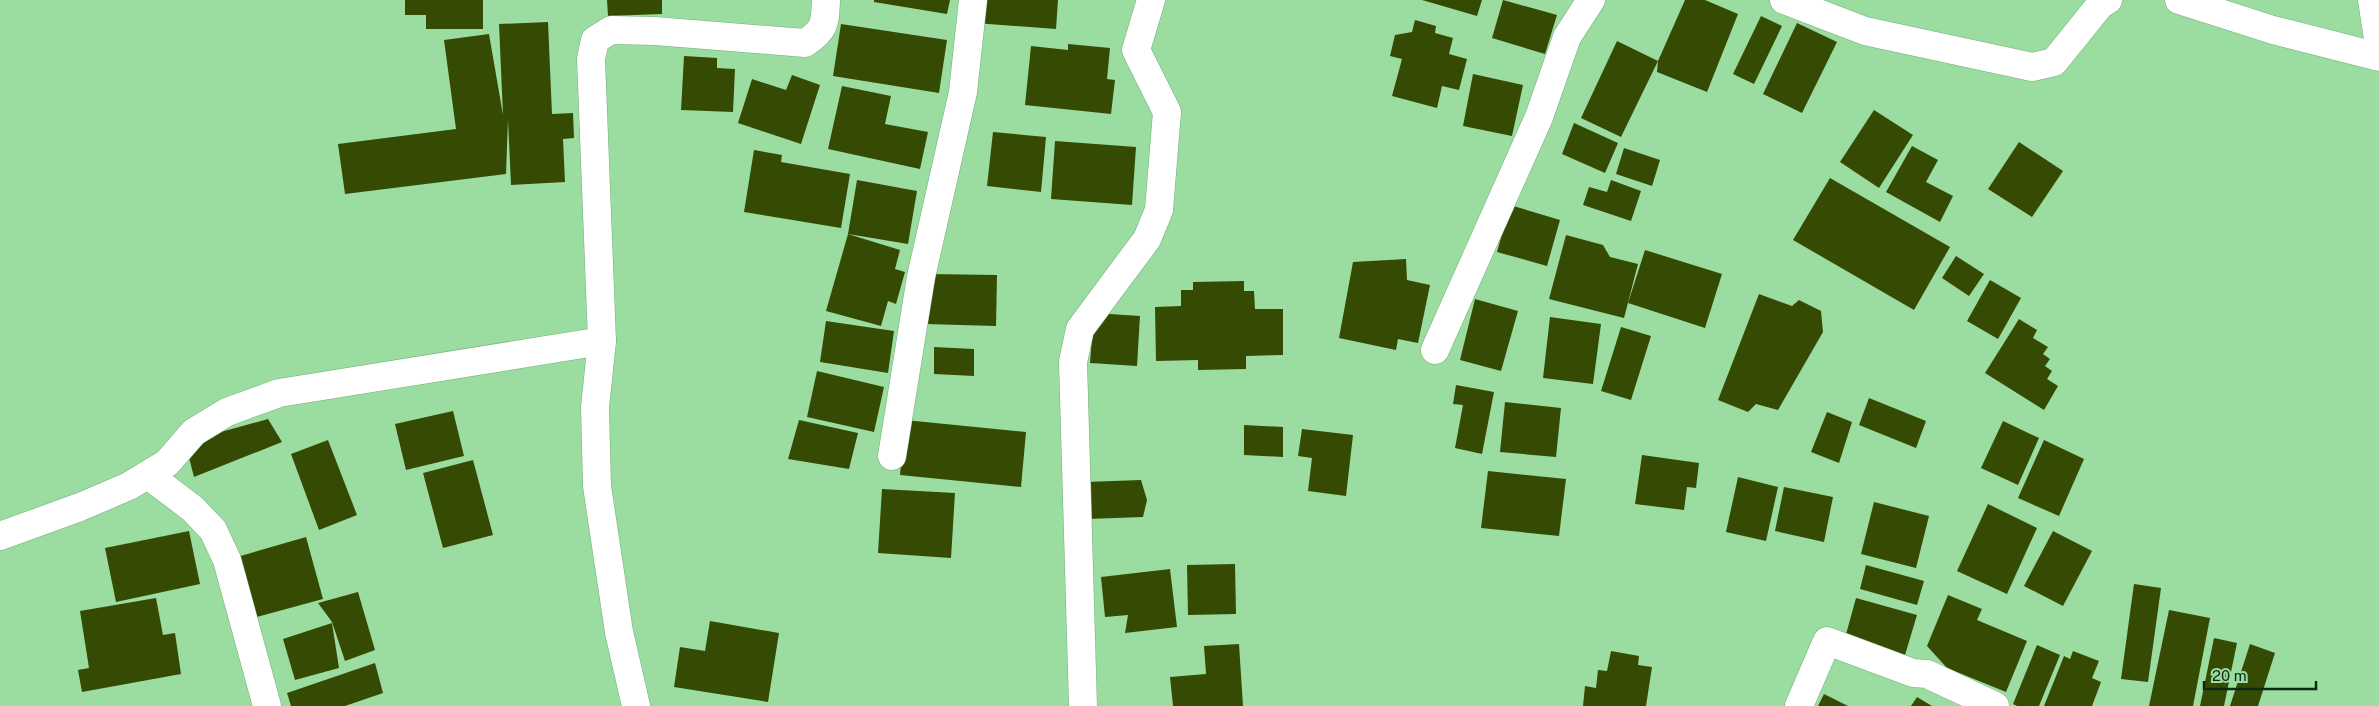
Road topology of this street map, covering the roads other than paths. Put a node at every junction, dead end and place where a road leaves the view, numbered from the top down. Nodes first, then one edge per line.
1 (826, 0) edge
2 (974, 0) edge
3 (1151, 0) edge
4 (1591, 0) edge
5 (1784, 0) edge
6 (2179, 0) edge
7 (2372, 0) edge
8 (2102, 2) edge
9 (2379, 45) edge
10 (2379, 57) edge
11 (602, 341) junction
12 (1434, 350) dead end
13 (892, 456) dead end
14 (148, 474) junction
15 (0, 536) edge
16 (267, 706) edge
17 (636, 706) edge
18 (1083, 706) edge
19 (1799, 706) edge
20 (1995, 706) edge

1 - 11 street
2 - 13 street
3 - 18 street
4 - 12 street
5 - 8 street
6 - 10 street
7 - 9 street
11 - 14 street
11 - 17 street
14 - 15 street
14 - 16 street
19 - 20 street

